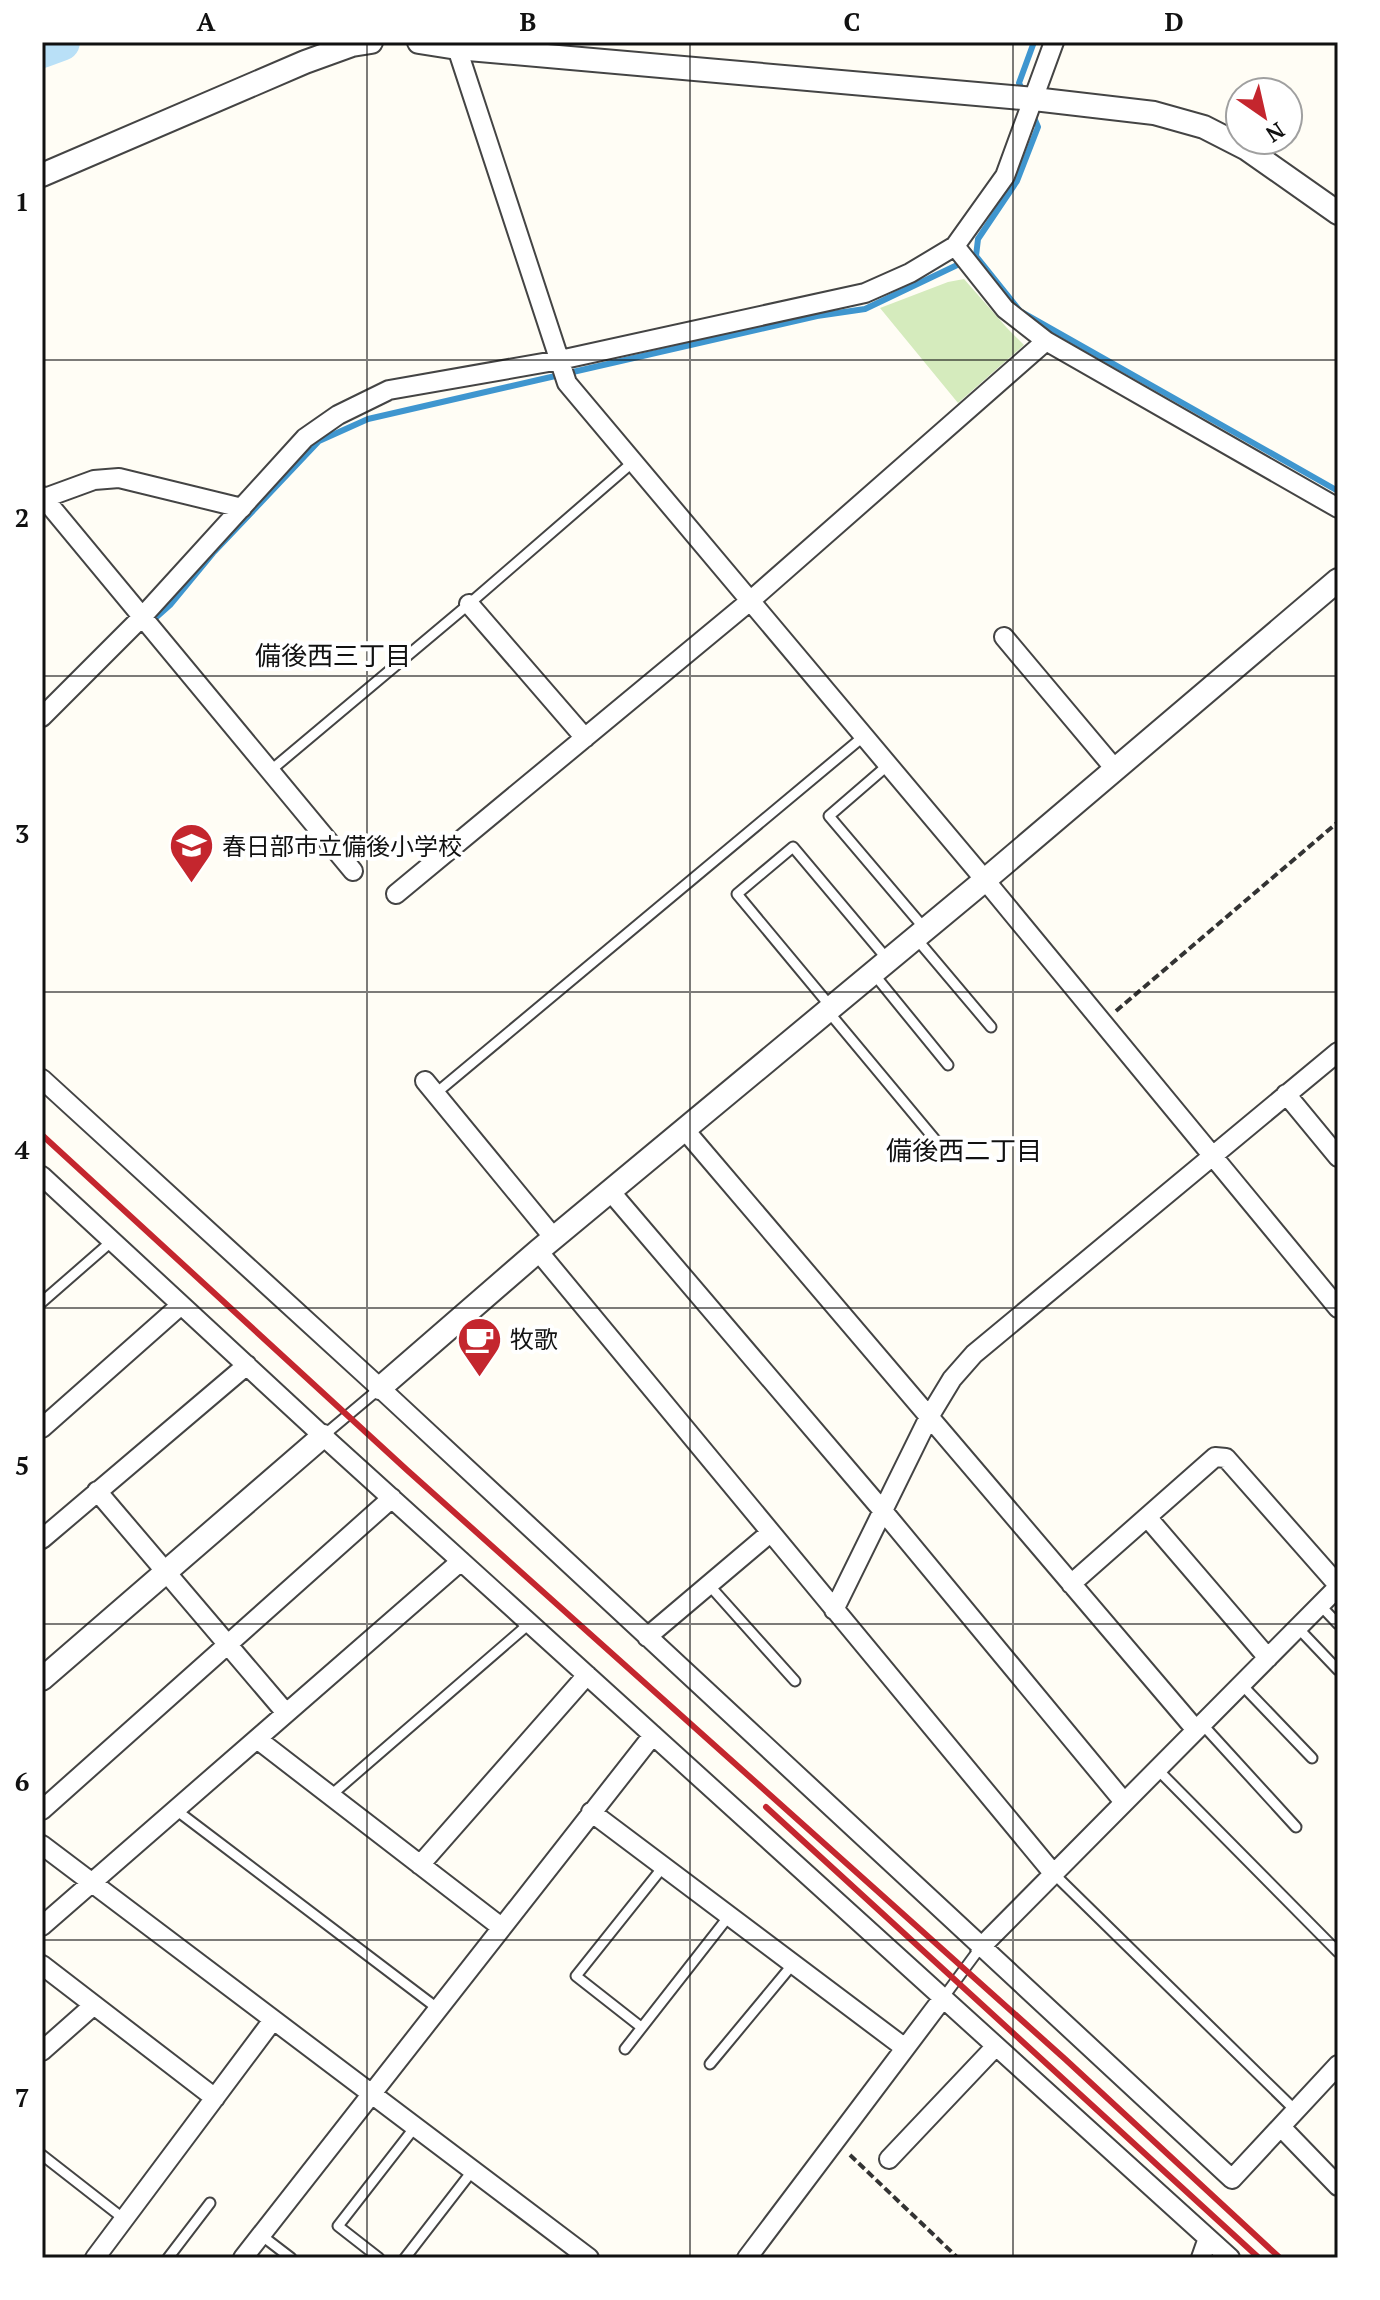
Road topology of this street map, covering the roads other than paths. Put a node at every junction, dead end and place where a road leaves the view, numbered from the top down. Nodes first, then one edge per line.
1 (371, 42) edge
2 (419, 42) edge
3 (1054, 42) edge
4 (456, 45) edge
5 (1034, 99) junction
6 (42, 175) edge
7 (1338, 213) edge
8 (955, 246) junction
9 (1046, 341) junction
10 (560, 360) junction
11 (633, 462) junction
12 (42, 498) edge
13 (242, 508) junction
14 (1338, 508) edge
15 (1338, 580) edge
16 (750, 601) junction
17 (469, 604) junction
18 (142, 617) junction
19 (1004, 637) dead end
20 (42, 717) edge
21 (864, 736) junction
22 (585, 738) junction
23 (888, 765) junction
24 (1115, 769) junction
25 (270, 771) junction
26 (353, 871) dead end
27 (985, 880) junction
28 (396, 894) dead end
29 (920, 933) junction
30 (880, 966) junction
31 (829, 1009) junction
32 (991, 1027) dead end
33 (1338, 1052) edge
34 (948, 1065) dead end
35 (42, 1079) edge
36 (430, 1088) joint
37 (1286, 1094) junction
38 (684, 1129) junction
39 (937, 1142) dead end
40 (1213, 1157) junction
41 (1338, 1157) edge
42 (42, 1176) edge
43 (610, 1191) junction
44 (113, 1241) junction
45 (546, 1245) junction
46 (42, 1302) edge
47 (181, 1305) junction
48 (1338, 1308) edge
49 (247, 1365) junction
50 (380, 1388) junction
51 (929, 1417) junction
52 (42, 1428) edge
53 (323, 1436) junction
54 (97, 1491) junction
55 (392, 1498) junction
56 (883, 1511) junction
57 (1147, 1517) junction
58 (770, 1533) junction
59 (42, 1539) edge
60 (461, 1561) junction
61 (167, 1571) junction
62 (1071, 1584) junction
63 (709, 1585) junction
64 (1338, 1586) edge
65 (1320, 1605) junction
66 (834, 1610) junction
67 (530, 1623) junction
68 (1338, 1624) edge
69 (1298, 1628) junction
70 (647, 1637) junction
71 (228, 1644) junction
72 (1268, 1658) junction
73 (1338, 1670) edge
74 (587, 1675) junction
75 (42, 1679) edge
76 (795, 1681) dead end
77 (1241, 1684) junction
78 (286, 1713) junction
79 (1199, 1727) junction
80 (653, 1735) junction
81 (257, 1739) junction
82 (1312, 1758) dead end
83 (1157, 1769) junction
84 (330, 1796) junction
85 (1124, 1802) junction
86 (42, 1810) edge
87 (176, 1810) junction
88 (591, 1812) junction
89 (1296, 1827) dead end
90 (42, 1845) edge
91 (420, 1865) junction
92 (663, 1867) junction
93 (1053, 1873) junction
94 (92, 1883) junction
95 (729, 1916) junction
96 (42, 1926) edge
97 (501, 1927) junction
98 (980, 1948) junction
99 (1338, 1952) edge
100 (793, 1964) junction
101 (42, 1965) edge
102 (943, 1998) junction
103 (94, 2005) junction
104 (437, 2008) junction
105 (273, 2020) junction
106 (641, 2027) junction
107 (996, 2046) junction
108 (905, 2048) junction
109 (625, 2049) dead end
110 (42, 2051) edge
111 (710, 2064) dead end
112 (1338, 2065) edge
113 (371, 2093) junction
114 (215, 2098) junction
115 (1296, 2111) junction
116 (415, 2127) junction
117 (1281, 2127) junction
118 (42, 2155) edge
119 (889, 2159) dead end
120 (473, 2170) junction
121 (1338, 2186) edge
122 (210, 2203) dead end
123 (124, 2219) junction
124 (261, 2235) junction
125 (1208, 2238) junction
126 (95, 2258) edge
127 (168, 2258) edge
128 (243, 2258) edge
129 (291, 2258) edge
130 (379, 2258) edge
131 (405, 2258) edge
132 (589, 2258) edge
133 (747, 2258) edge
134 (1201, 2258) edge
135 (1230, 2258) edge

1 - 6 street
2 - 4 street
3 - 5 street
4 - 5 street
4 - 10 street
5 - 7 street
5 - 8 street
8 - 9 street
8 - 10 street
9 - 14 street
9 - 16 street
10 - 11 street
10 - 13 street
11 - 16 street
11 - 17 lane
12 - 13 street
12 - 18 street
13 - 18 street
15 - 24 street
16 - 21 street
16 - 22 street
17 - 22 street
17 - 25 lane
18 - 20 street
18 - 25 street
19 - 24 street
21 - 23 street
21 - 36 lane
22 - 28 street
23 - 27 street
23 - 29 lane
24 - 27 street
25 - 26 street
27 - 29 street
27 - 40 street
29 - 30 street
29 - 32 lane
30 - 31 street
30 - 31 lane
30 - 34 lane
31 - 38 street
31 - 39 lane
33 - 37 street
35 - 50 street
36 - 45 street
37 - 40 street
37 - 41 street
38 - 43 street
38 - 51 street
40 - 48 street
40 - 51 street
42 - 44 street
43 - 45 street
43 - 56 street
44 - 46 lane
44 - 47 street
45 - 50 street
45 - 58 street
47 - 49 street
47 - 52 street
49 - 53 street
49 - 54 street
50 - 53 lane
50 - 70 street
51 - 56 street
51 - 62 street
53 - 55 street
53 - 61 street
54 - 59 street
54 - 61 street
55 - 60 street
55 - 71 street
56 - 66 street
56 - 85 street
57 - 62 street
57 - 64 street
57 - 72 street
58 - 63 street
58 - 66 street
60 - 67 street
60 - 78 street
61 - 71 street
61 - 75 street
62 - 79 street
63 - 70 street
63 - 76 lane
64 - 65 street
65 - 68 lane
65 - 69 street
66 - 93 street
67 - 74 street
67 - 84 lane
69 - 72 street
69 - 73 lane
70 - 98 street
71 - 78 street
71 - 86 street
72 - 77 street
74 - 80 street
74 - 91 street
77 - 79 street
77 - 82 lane
78 - 81 street
79 - 83 street
79 - 89 lane
80 - 88 street
80 - 102 street
81 - 84 street
81 - 87 street
83 - 85 street
83 - 99 lane
84 - 91 street
85 - 93 street
87 - 94 street
87 - 104 lane
88 - 92 street
88 - 97 street
90 - 94 street
91 - 97 street
92 - 95 street
92 - 106 lane
93 - 98 street
93 - 115 lane
94 - 96 street
94 - 105 street
95 - 100 street
95 - 106 lane
97 - 104 street
98 - 102 lane
98 - 117 street
100 - 108 street
100 - 111 lane
101 - 103 street
102 - 107 street
102 - 108 street
103 - 110 street
103 - 114 street
104 - 113 street
105 - 113 street
105 - 114 street
106 - 109 lane
107 - 119 street
107 - 125 street
108 - 133 street
112 - 115 street
113 - 116 street
113 - 124 street
114 - 123 street
115 - 117 street
116 - 120 street
116 - 130 lane
117 - 121 street
118 - 123 lane
120 - 131 lane
120 - 132 street
122 - 127 lane
123 - 126 street
124 - 128 street
124 - 129 lane
125 - 134 street
125 - 135 street

